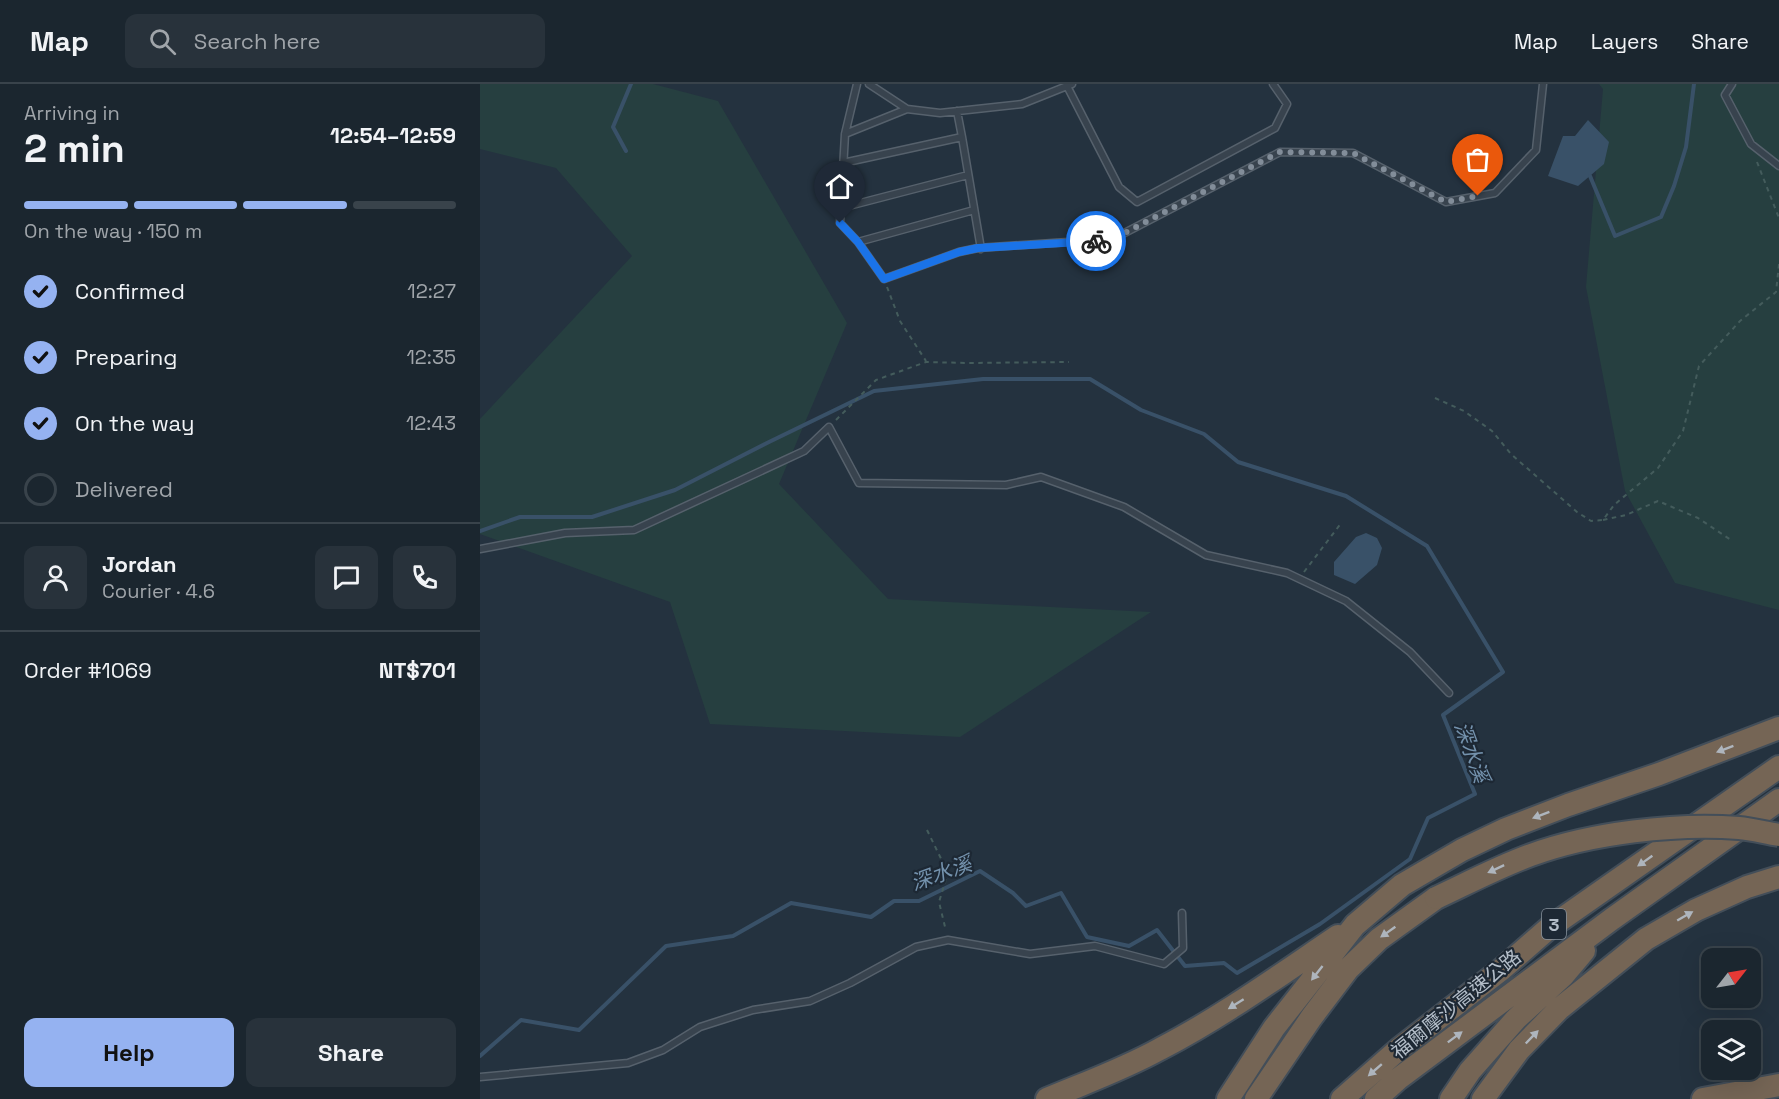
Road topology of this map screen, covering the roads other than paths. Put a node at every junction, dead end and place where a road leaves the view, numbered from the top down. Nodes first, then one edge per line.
1 (857, 84) edge
2 (869, 84) edge
3 (1273, 84) edge
4 (1543, 84) edge
5 (1732, 84) edge
6 (1070, 85) edge
7 (907, 109) junction
8 (957, 111) junction
9 (845, 134) junction
10 (962, 137) junction
11 (843, 164) junction
12 (1779, 166) edge
13 (968, 175) junction
14 (841, 208) junction
15 (974, 210) junction
16 (858, 242) junction
17 (981, 249) junction
18 (480, 549) edge
19 (1449, 693) dead end
20 (1779, 728) edge
21 (1779, 767) edge
22 (1779, 800) edge
23 (1779, 835) edge
24 (1779, 877) edge
25 (1182, 913) dead end
26 (1612, 919) junction
27 (1355, 925) junction
28 (480, 1077) edge
29 (1779, 1085) edge
30 (1047, 1099) edge
31 (1228, 1099) edge
32 (1256, 1099) edge
33 (1342, 1099) edge
34 (1376, 1099) edge
35 (1451, 1099) edge
36 (1483, 1099) edge
37 (1703, 1099) edge

1 - 9 lane
2 - 7 lane
3 - 6 lane
4 - 17 lane
5 - 12 lane
6 - 8 lane
7 - 8 lane
7 - 9 lane
8 - 10 lane
9 - 11 lane
10 - 11 lane
10 - 13 lane
11 - 14 lane
13 - 14 lane
13 - 15 lane
14 - 16 lane
15 - 16 lane
15 - 17 lane
16 - 17 lane
18 - 19 lane
20 -> 27 highway
21 -> 33 highway, 福爾摩沙高速公路 / 3
22 - 26 highway, 福爾摩沙高速公路 / 3
23 -> 32 highway, bridge
36 -> 24 highway
25 - 28 lane
34 -> 26 highway, 福爾摩沙高速公路 / 3
26 - 35 highway
27 -> 30 highway
27 -> 31 highway
29 - 37 highway

